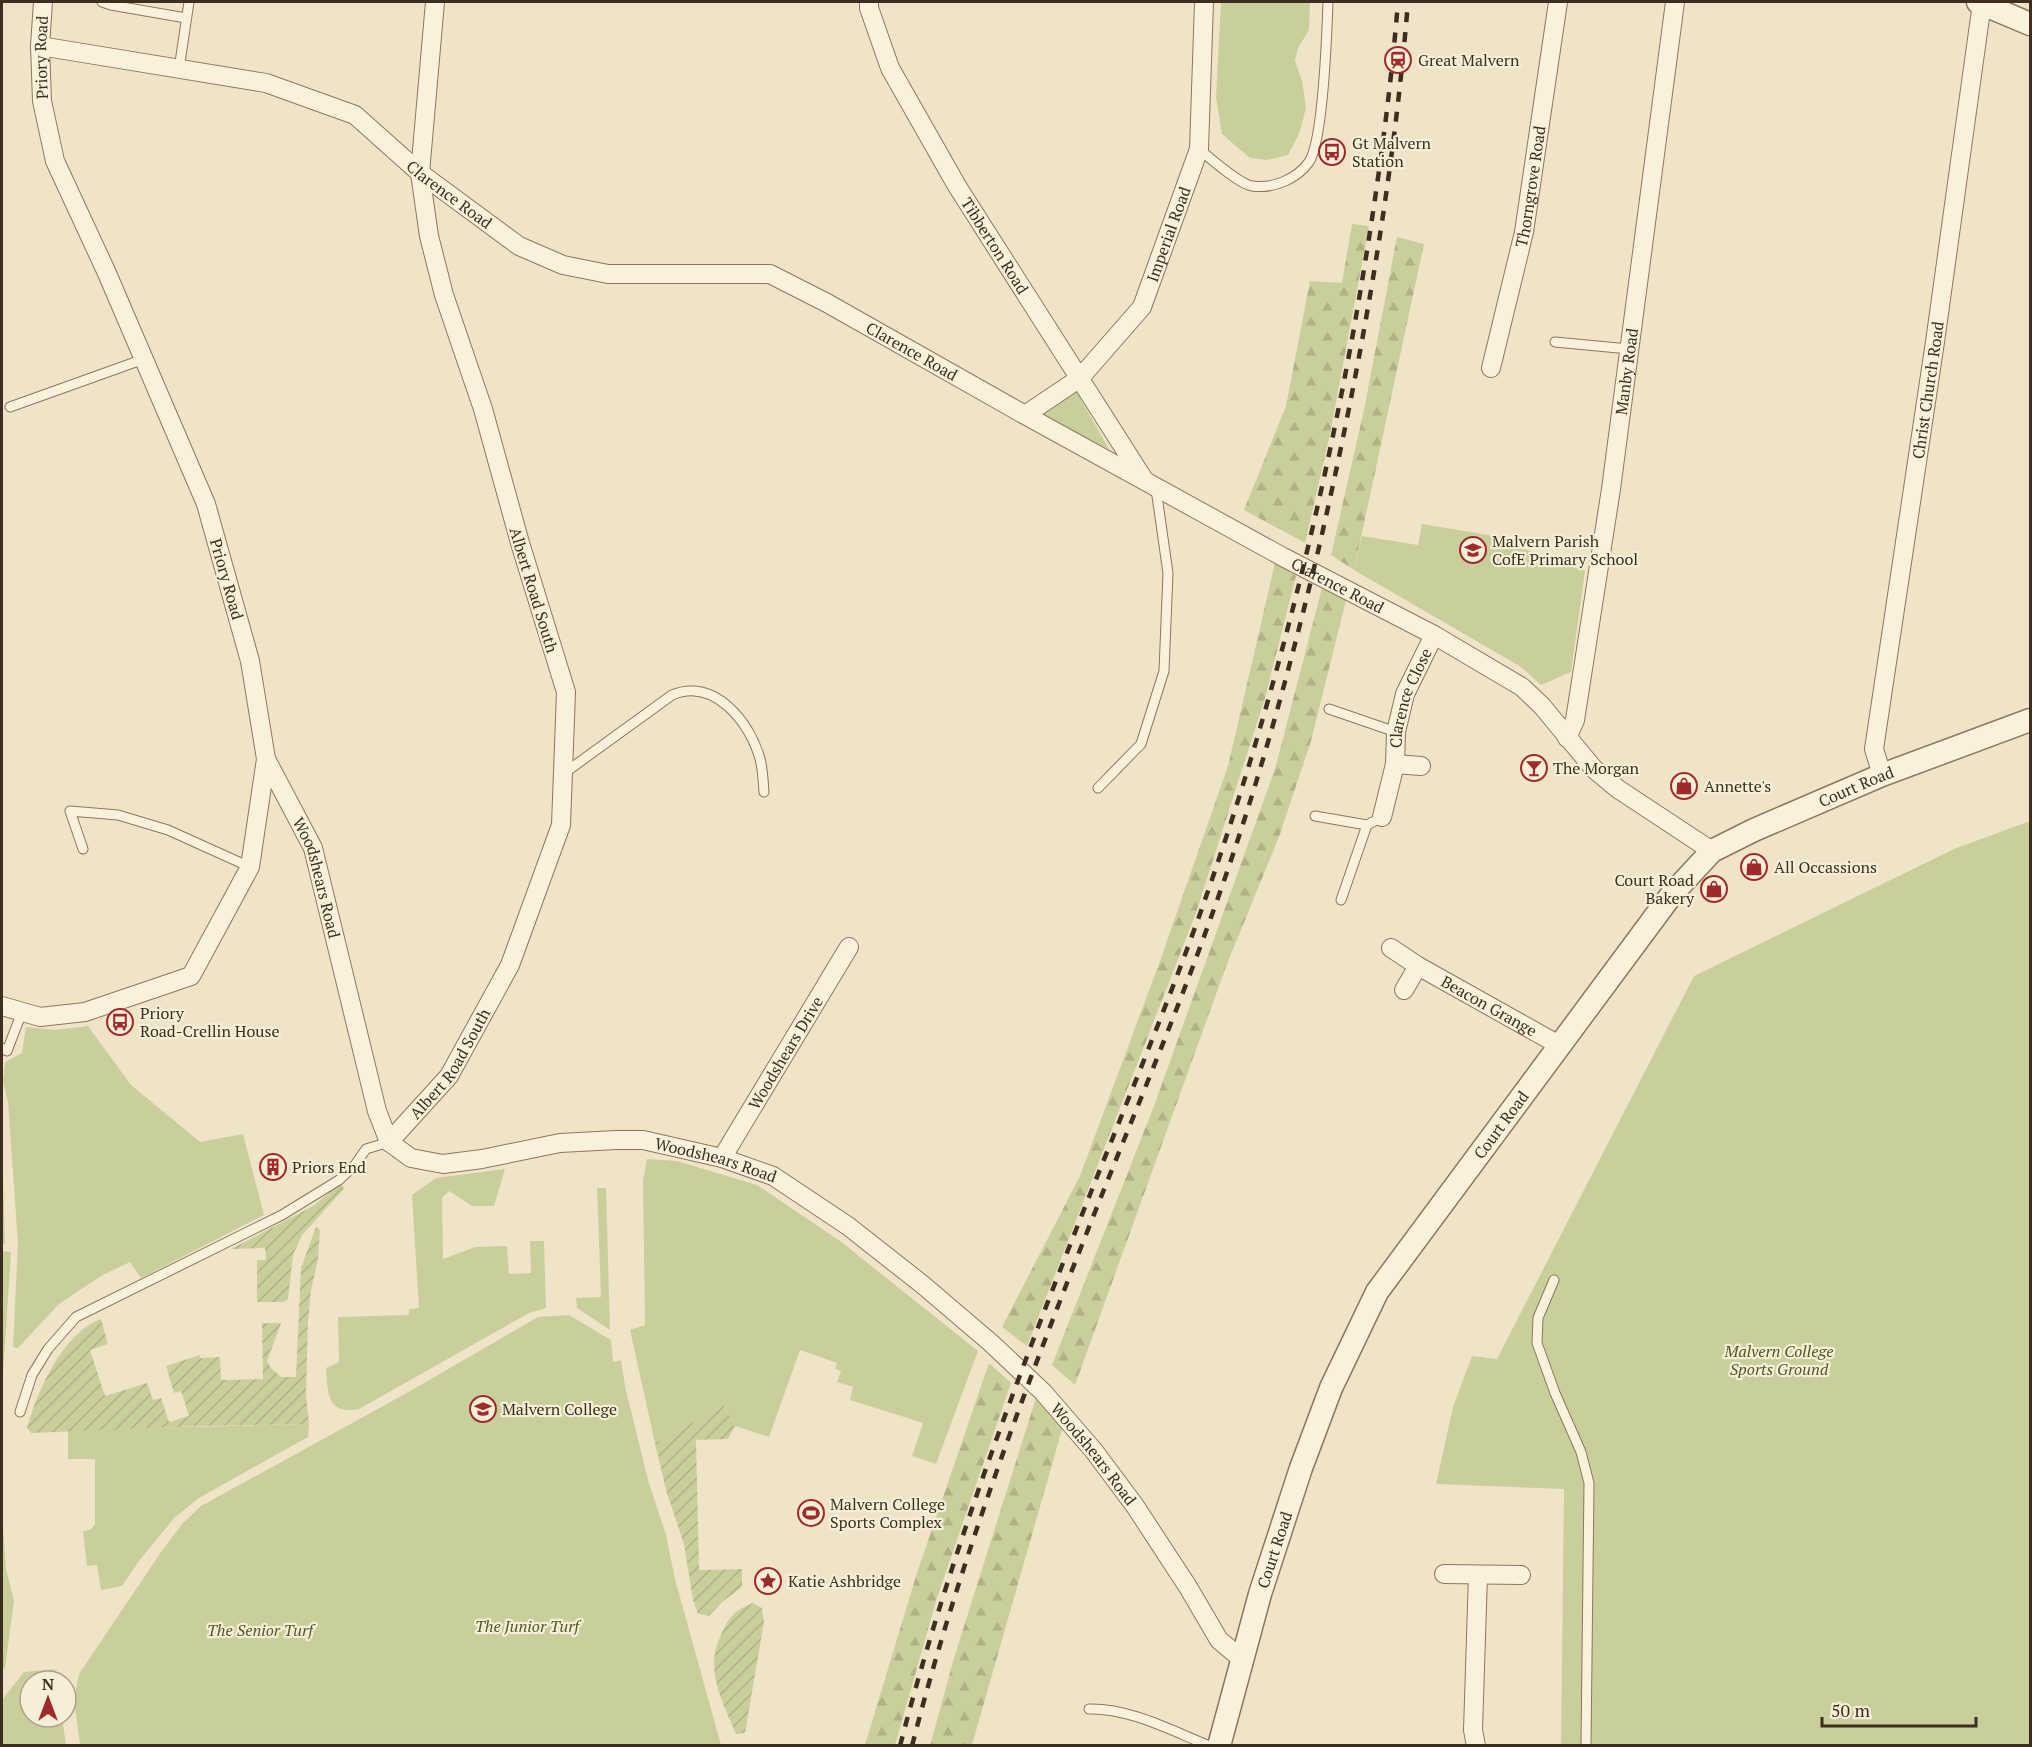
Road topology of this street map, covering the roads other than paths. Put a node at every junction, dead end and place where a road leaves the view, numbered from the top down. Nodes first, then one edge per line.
1 (43, 2) edge
2 (102, 2) edge
3 (189, 2) edge
4 (435, 2) edge
5 (869, 2) edge
6 (1204, 2) edge
7 (1328, 2) edge
8 (1558, 2) edge
9 (1675, 2) edge
10 (1980, 2) edge
11 (186, 18) junction
12 (2031, 24) edge
13 (40, 46) junction
14 (180, 62) junction
15 (1199, 149) junction
16 (420, 173) junction
17 (1555, 342) dead end
18 (1629, 349) junction
19 (144, 359) junction
20 (1491, 368) dead end
21 (1080, 378) junction
22 (10, 407) dead end
23 (1025, 415) junction
24 (1150, 483) junction
25 (1434, 635) junction
26 (1329, 709) dead end
27 (2031, 720) edge
28 (1396, 732) junction
29 (1567, 738) junction
30 (266, 759) junction
31 (1395, 764) junction
32 (1421, 766) dead end
33 (563, 774) junction
34 (1882, 775) junction
35 (1098, 788) dead end
36 (764, 792) dead end
37 (1315, 816) dead end
38 (1375, 821) junction
39 (83, 849) dead end
40 (1712, 851) junction
41 (250, 867) junction
42 (1341, 900) dead end
43 (849, 947) dead end
44 (1391, 948) dead end
45 (1418, 966) junction
46 (1404, 990) dead end
47 (2, 1006) edge
48 (22, 1012) junction
49 (1559, 1045) junction
50 (2, 1048) edge
51 (388, 1142) junction
52 (722, 1158) junction
53 (1554, 1280) dead end
54 (20, 1412) dead end
55 (1444, 1574) dead end
56 (1478, 1575) junction
57 (1521, 1575) dead end
58 (1243, 1660) junction
59 (1089, 1709) dead end
60 (1210, 1746) edge
61 (1219, 1746) edge
62 (1476, 1746) edge
63 (1586, 1746) edge

1 - 13 street, Priory Road
2 - 11 lane
3 - 11 lane
4 - 16 street, Albert Road South
5 - 21 street, Tibberton Road
6 - 15 street, Imperial Road
7 - 15 lane
8 - 20 street, Thorngrove Road
9 - 18 street, Manby Road
10 - 12 street
10 - 34 street, Christ Church Road
11 - 14 lane
13 - 14 street, Clarence Road
13 - 19 street, Priory Road
14 - 16 street, Clarence Road
15 - 21 street, Imperial Road
16 - 23 street, Clarence Road
16 - 33 street, Albert Road South
17 - 18 lane
18 - 29 street, Manby Road
19 - 22 lane
19 - 30 street, Priory Road
21 - 23 street, Imperial Road
21 - 24 street, Tibberton Road
23 - 24 street, Clarence Road
24 - 25 street, Clarence Road
24 - 35 lane
25 - 28 street, Clarence Close
25 - 29 street, Clarence Road
26 - 28 lane
27 - 34 street, Court Road
28 - 31 street, Clarence Close
29 - 40 street, Clarence Road
30 - 41 street, Priory Road
30 - 51 street, Woodshears Road
31 - 32 street, Clarence Close
31 - 38 street, Clarence Close
33 - 36 lane
33 - 51 street, Albert Road South
34 - 40 street, Court Road
37 - 38 lane
38 - 42 lane
39 - 41 lane
40 - 49 street, Court Road
41 - 48 street, Priory Road
43 - 52 street, Woodshears Drive
44 - 45 street, Beacon Grange
45 - 46 street
45 - 49 street, Beacon Grange
47 - 48 street, Priory Road
48 - 50 lane
49 - 58 street, Court Road
51 - 52 street, Woodshears Road
51 - 54 lane
52 - 58 street, Woodshears Road
53 - 63 lane
55 - 56 street
56 - 57 street
56 - 62 street
58 - 61 street, Court Road
59 - 60 lane

